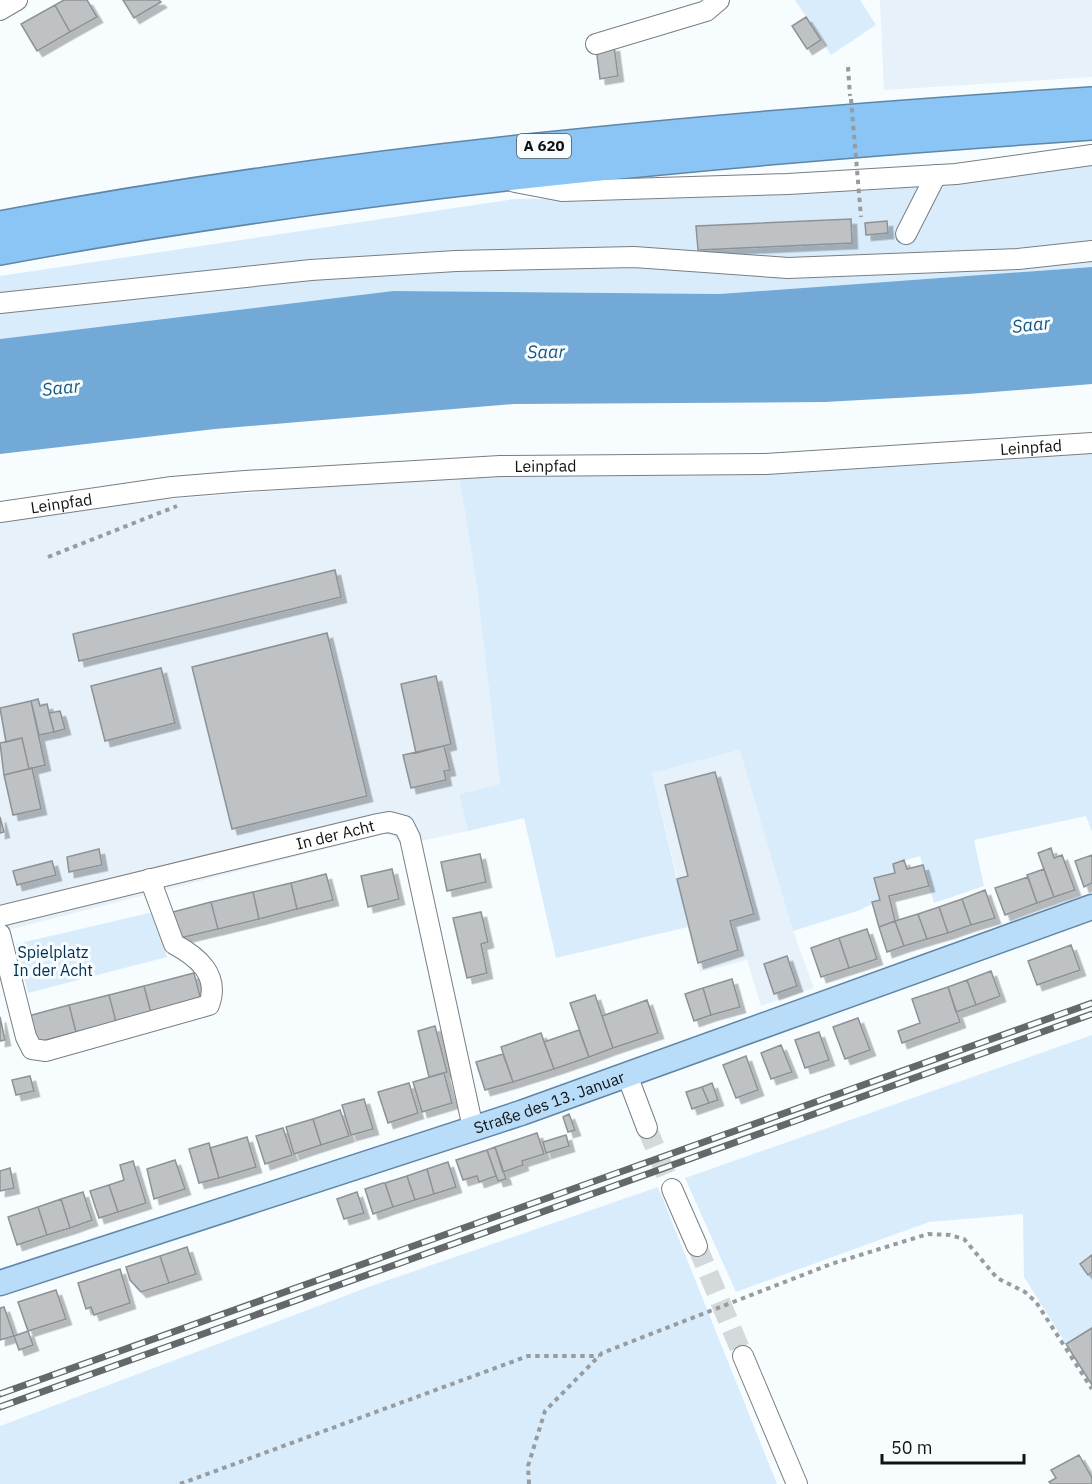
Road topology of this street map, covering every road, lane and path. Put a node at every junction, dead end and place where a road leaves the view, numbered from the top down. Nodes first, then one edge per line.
1 (17, 0) edge
2 (719, 0) edge
3 (0, 10) edge
4 (596, 44) dead end
5 (848, 67) dead end
6 (1092, 101) edge
7 (1092, 126) edge
8 (1092, 155) edge
9 (936, 175) junction
10 (492, 177) junction
11 (861, 217) dead end
12 (0, 225) edge
13 (906, 234) dead end
14 (0, 251) edge
15 (1092, 251) edge
16 (0, 303) edge
17 (1092, 443) edge
18 (182, 504) dead end
19 (0, 513) edge
20 (48, 557) dead end
21 (150, 879) junction
22 (1092, 908) edge
23 (0, 916) edge
24 (0, 934) edge
25 (627, 1075) junction
26 (473, 1128) junction
27 (647, 1128) tunnel mouth
28 (672, 1189) tunnel mouth
29 (697, 1246) tunnel mouth
30 (0, 1283) edge
31 (599, 1356) junction
32 (742, 1356) tunnel mouth
33 (1092, 1389) edge
34 (180, 1484) edge
35 (530, 1484) edge
36 (796, 1484) edge

1 - 3 street
2 - 4 street
5 - 11 path, bridge
6 - 12 highway, A 620
7 - 10 highway, A 620
8 - 9 street
9 - 10 street
9 - 13 street
10 - 14 highway, A 620
15 - 16 street
17 - 19 street, Leinpfad
18 - 20 path
21 - 23 street, In der Acht
21 - 24 street
21 - 26 street, In der Acht
22 - 25 main road, Straße des 13. Januar
25 - 26 main road, Straße des 13. Januar
25 - 27 street
26 - 30 main road, Straße des 13. Januar
28 - 29 street
31 - 33 path
31 - 34 path
31 - 35 path
32 - 36 street

